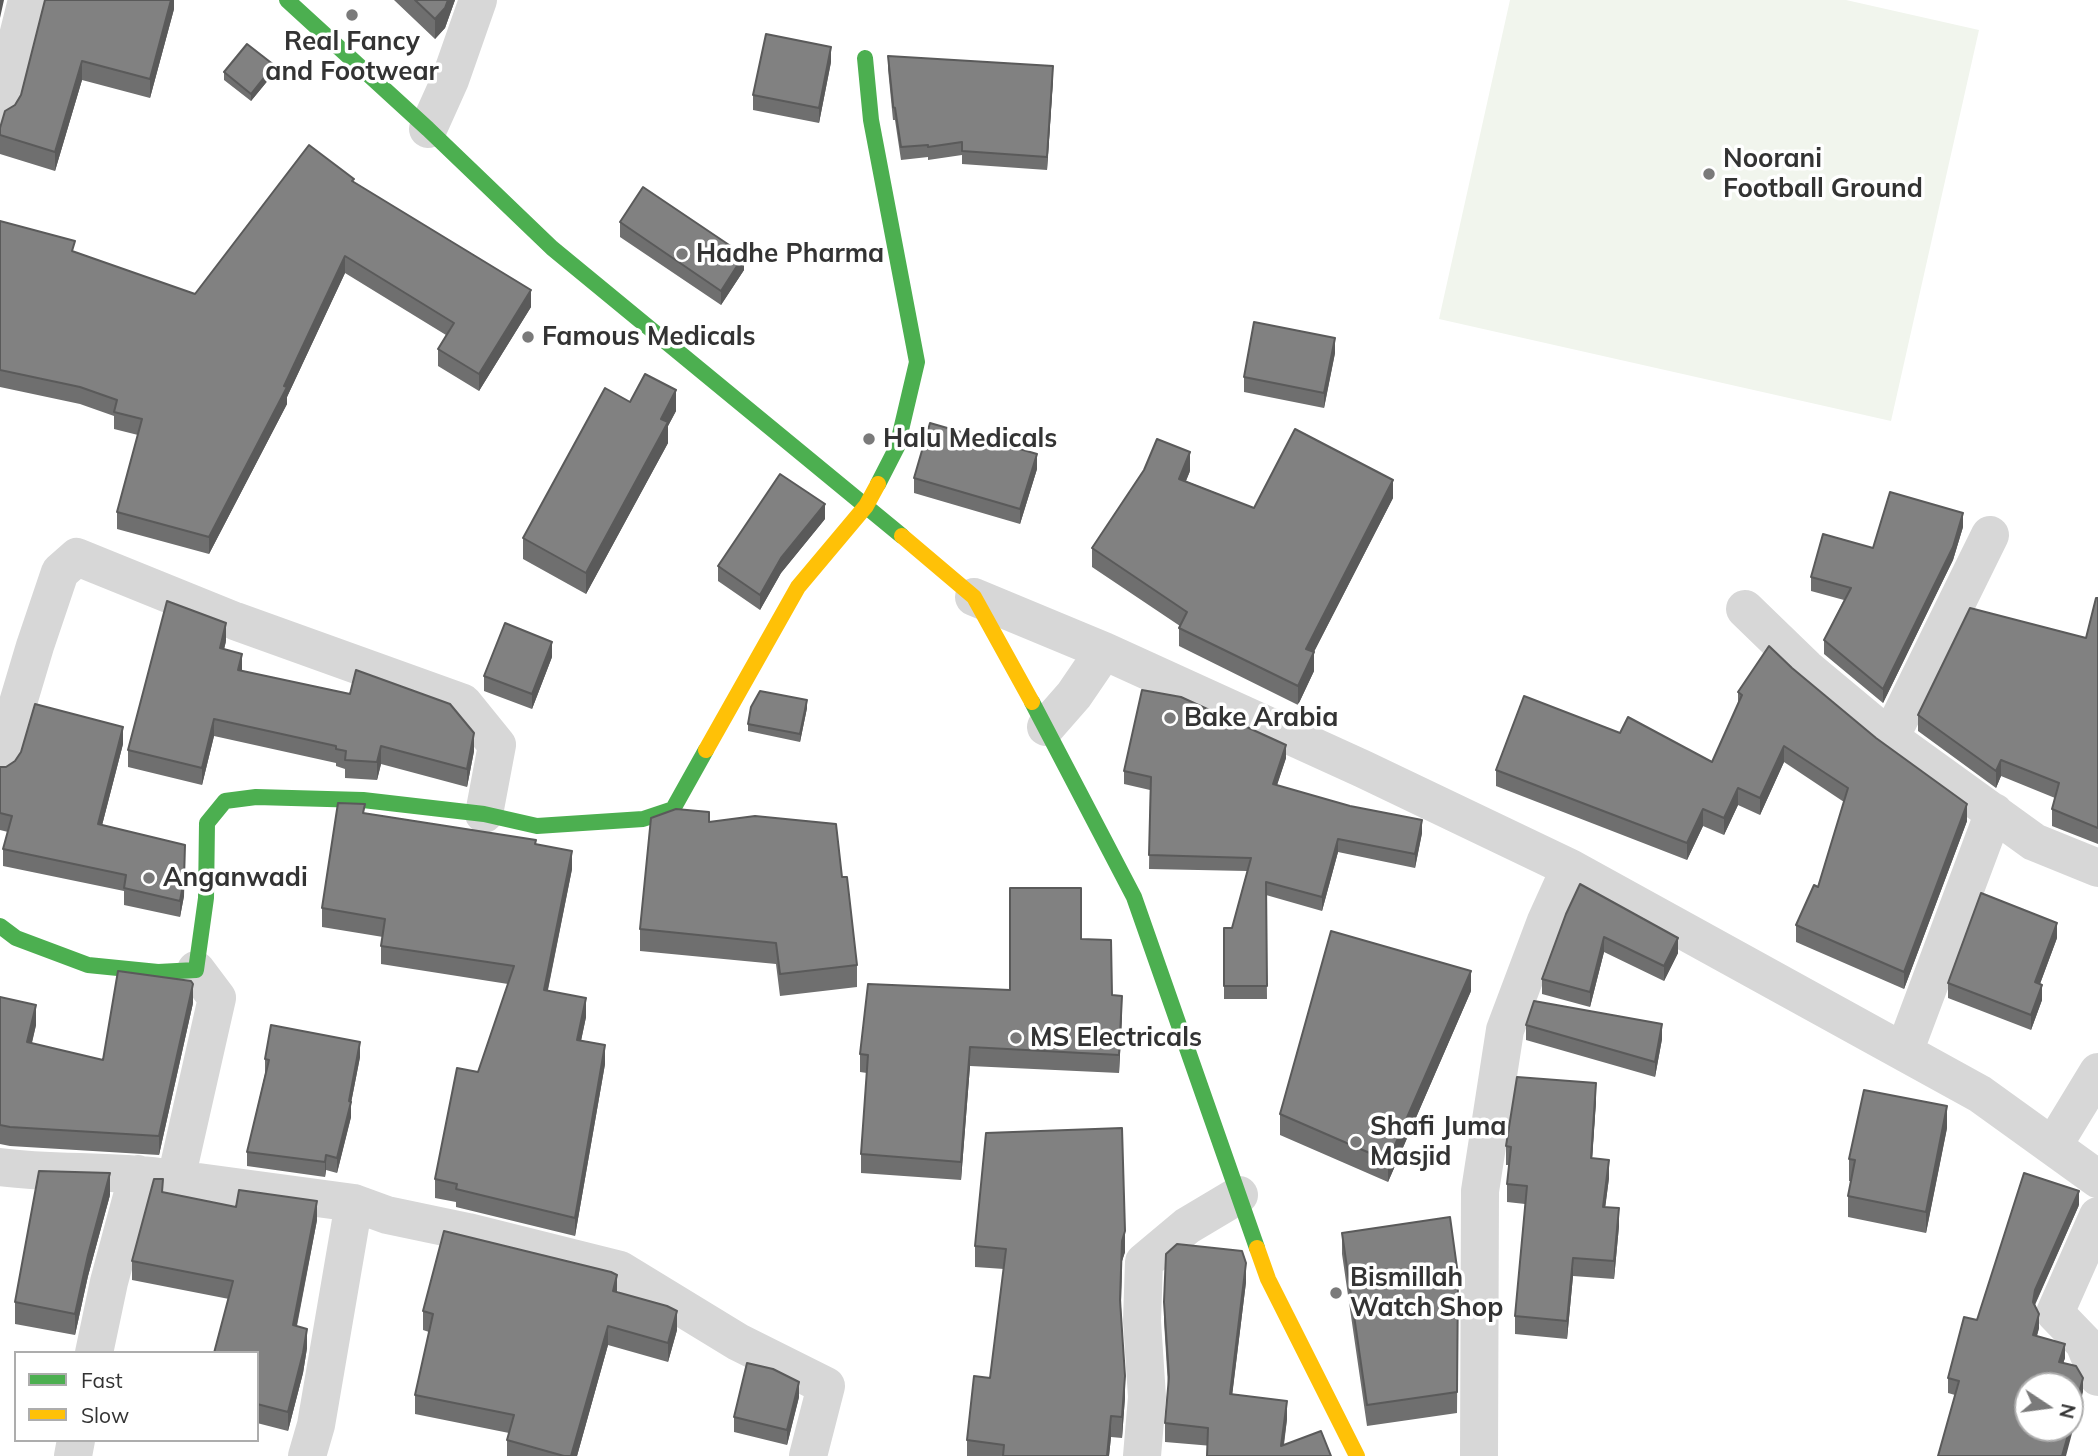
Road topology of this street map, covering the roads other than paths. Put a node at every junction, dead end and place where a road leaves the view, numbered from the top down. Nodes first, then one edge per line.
1 (27, 0) edge
2 (286, 0) edge
3 (478, 0) edge
4 (865, 58) dead end
5 (0, 108) edge
6 (429, 129) junction
7 (866, 506) junction
8 (1990, 535) dead end
9 (974, 597) junction
10 (1745, 609) dead end
11 (1104, 651) junction
12 (1045, 727) junction
13 (1890, 738) junction
14 (0, 763) edge
15 (1994, 813) junction
16 (484, 814) junction
17 (1570, 868) junction
18 (2098, 868) edge
19 (0, 926) edge
20 (197, 970) junction
21 (1904, 1052) junction
22 (2098, 1072) edge
23 (2053, 1146) junction
24 (0, 1167) edge
25 (138, 1174) junction
26 (176, 1179) junction
27 (2098, 1179) edge
28 (1239, 1195) junction
29 (354, 1203) junction
30 (2098, 1216) edge
31 (94, 1351) edge
32 (2098, 1377) edge
33 (307, 1456) edge
34 (808, 1456) edge
35 (1142, 1456) edge
36 (1357, 1456) edge
37 (1479, 1456) edge

1 - 5 street
2 - 6 street
3 - 6 street
4 - 7 street
6 - 7 street
7 - 9 street
7 - 16 street
8 - 13 street
9 - 11 street
9 - 12 street
10 - 13 street
11 - 12 street
11 - 17 street
12 - 28 street
13 - 15 street
14 - 16 street
15 - 18 street
15 - 21 street
16 - 20 street
17 - 21 street
17 - 37 street
19 - 20 street
20 - 26 street
21 - 23 street
22 - 23 street
23 - 27 street
24 - 25 street
25 - 26 street
25 - 31 street
26 - 29 street
28 - 35 street
28 - 36 street
29 - 33 street
29 - 34 street
30 - 32 street

